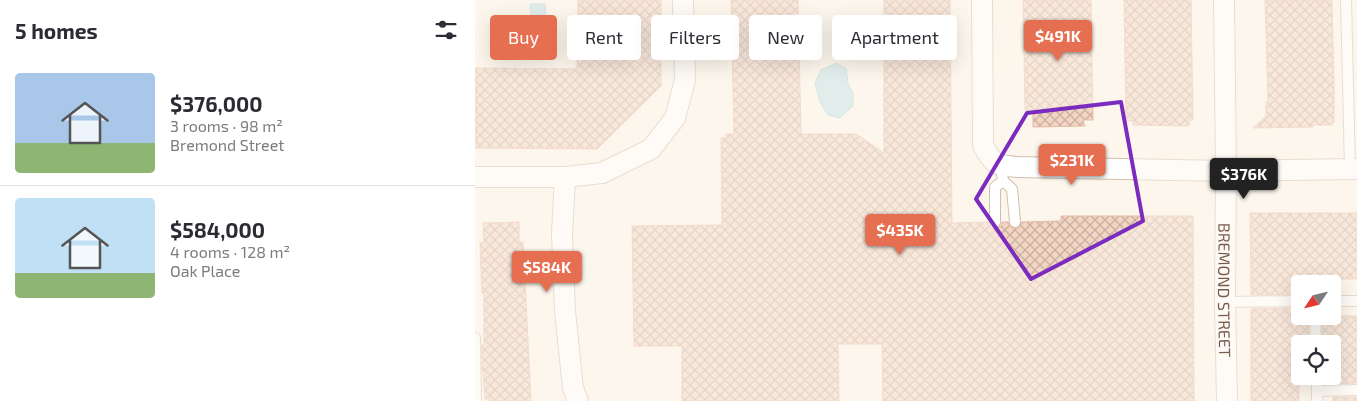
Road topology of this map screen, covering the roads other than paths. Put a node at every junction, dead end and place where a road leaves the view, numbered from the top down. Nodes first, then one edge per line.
1 (683, 0) edge
2 (982, 0) edge
3 (1224, 0) edge
4 (1345, 0) edge
5 (1354, 169) edge
6 (1227, 171) junction
7 (1002, 173) junction
8 (475, 177) edge
9 (565, 177) junction
10 (995, 222) dead end
11 (1015, 222) dead end
12 (1291, 301) edge
13 (1341, 301) edge
14 (1357, 301) edge
15 (1225, 302) junction
16 (475, 338) edge
17 (1357, 390) edge
18 (1317, 396) edge
19 (476, 401) edge
20 (579, 401) edge
21 (1227, 401) edge

1 - 9 street
2 - 7 street
3 - 6 street, BREMOND STREET
4 - 5 lane
5 - 6 street
6 - 7 street
6 - 15 street, BREMOND STREET
7 - 10 lane
7 - 11 lane
8 - 9 street
9 - 20 street
12 - 15 lane
13 - 14 lane
15 - 21 street, BREMOND STREET
16 - 19 lane
17 - 18 lane

